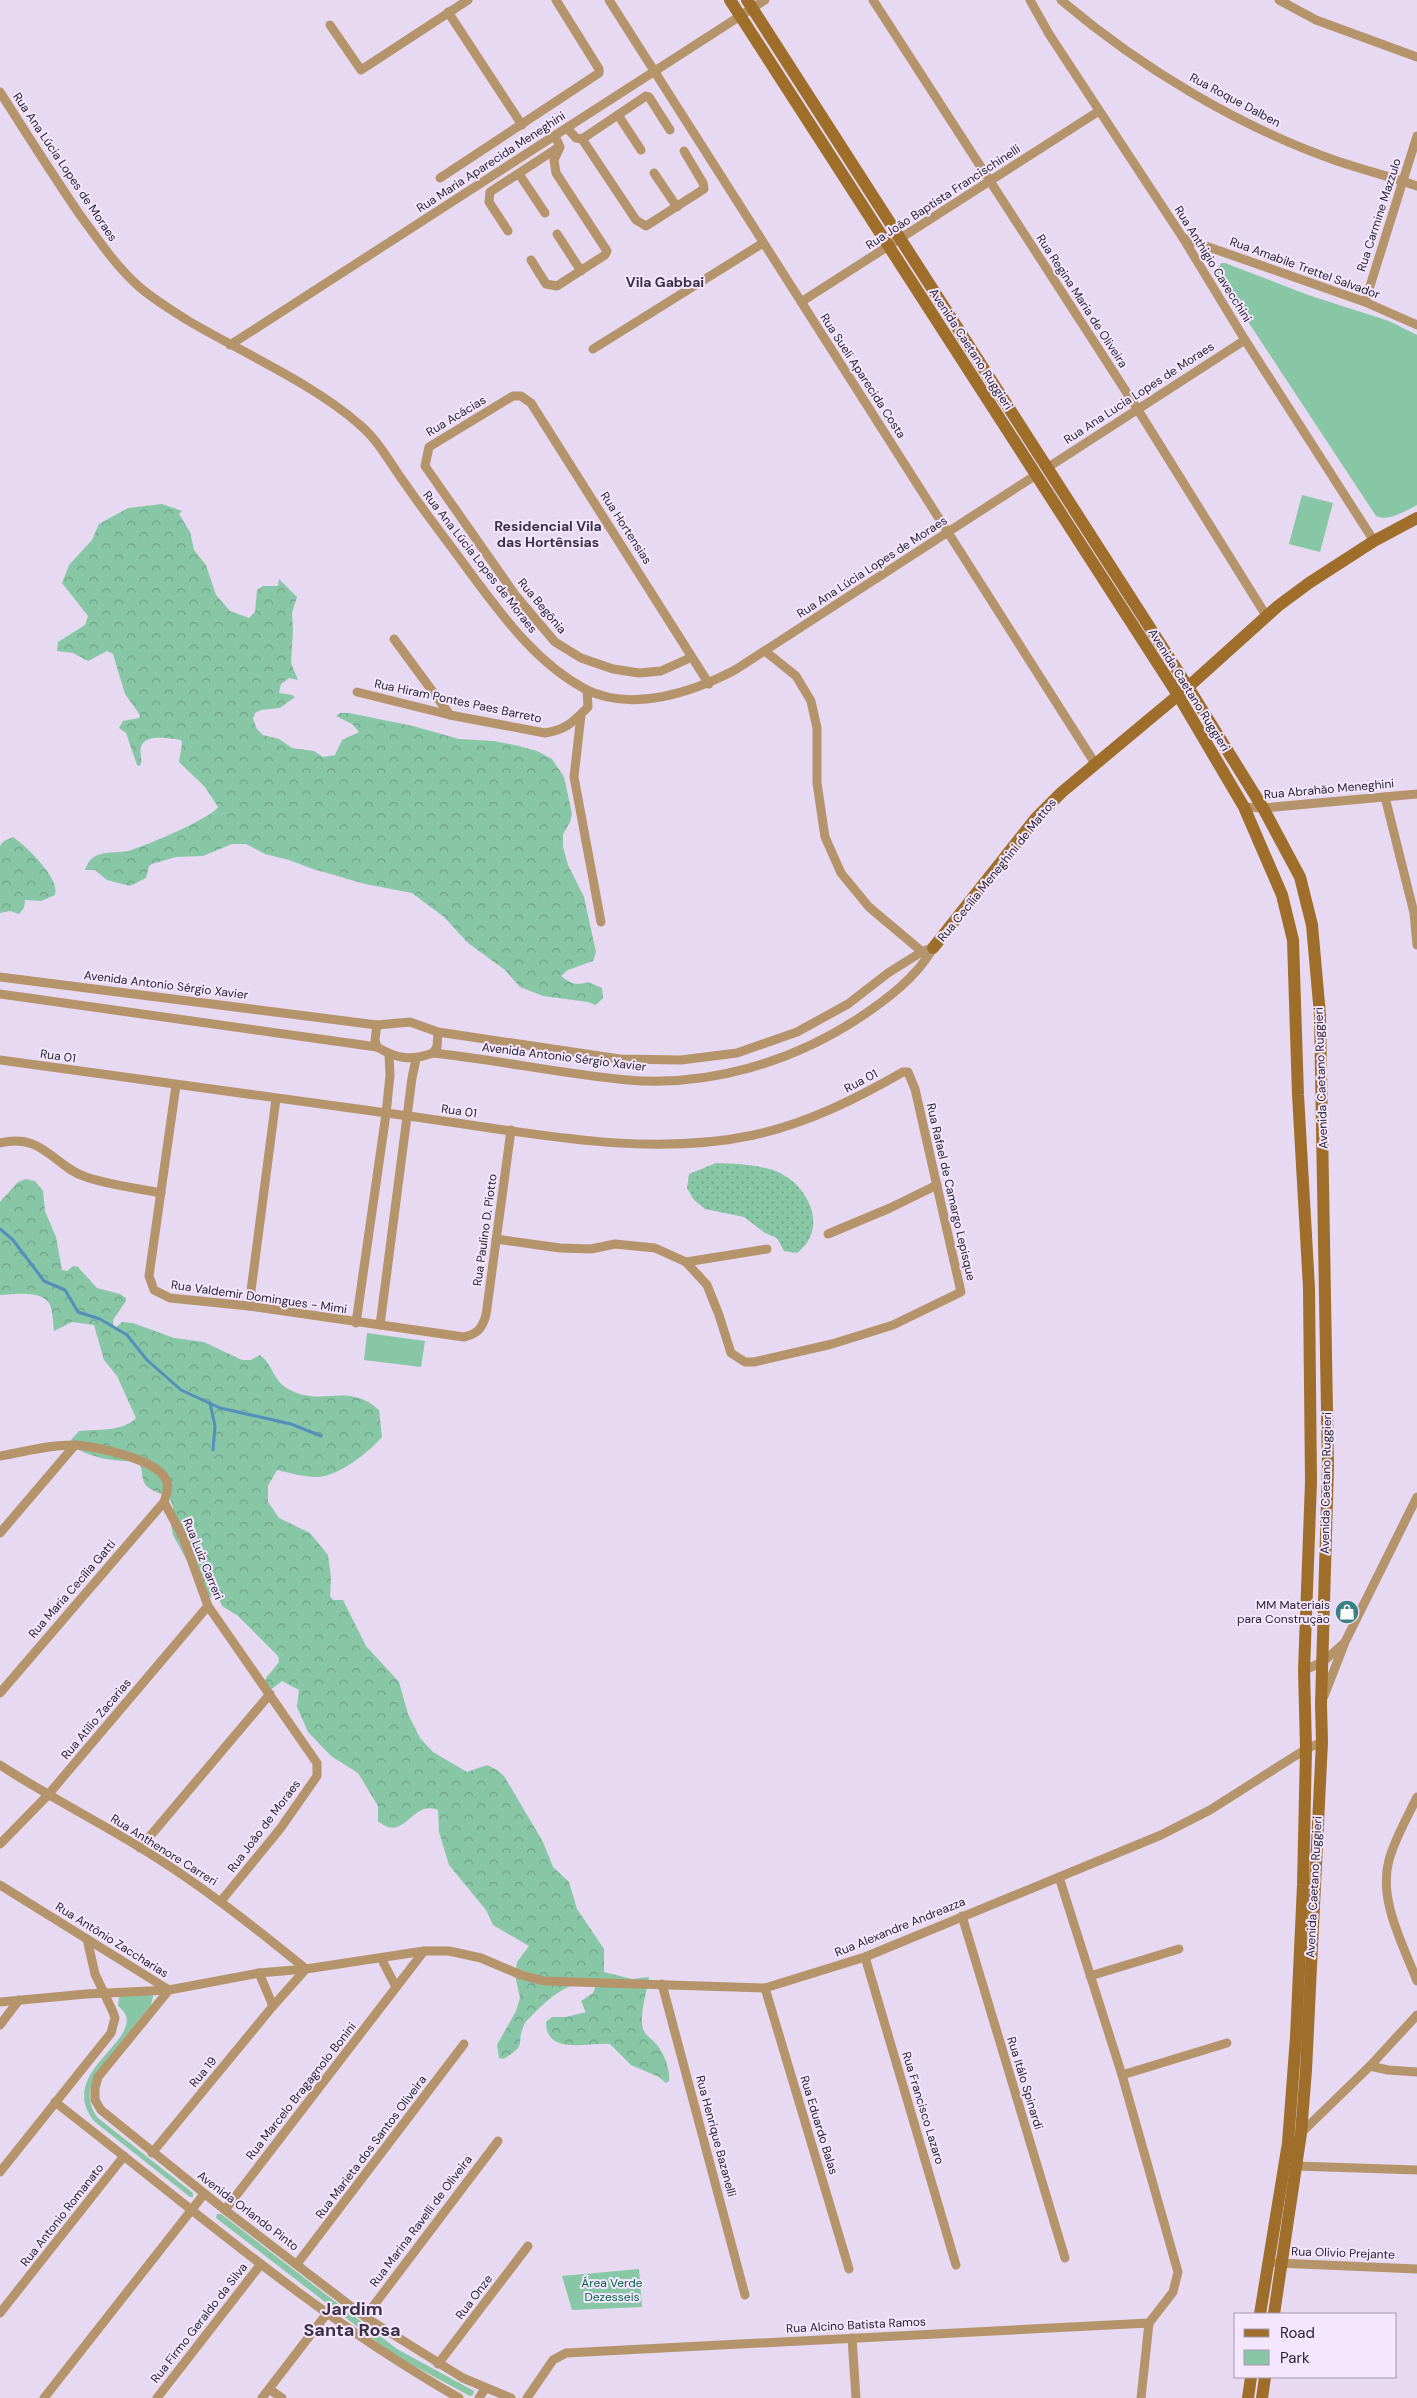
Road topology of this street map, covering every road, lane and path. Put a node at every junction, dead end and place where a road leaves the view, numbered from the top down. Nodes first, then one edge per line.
1 (468, 0) edge
2 (556, 0) edge
3 (609, 0) edge
4 (730, 0) edge
5 (765, 0) edge
6 (873, 0) edge
7 (1030, 0) edge
8 (1061, 0) edge
9 (1279, 0) edge
10 (750, 4) edge
11 (448, 12) junction
12 (740, 16) junction
13 (330, 25) dead end
14 (1417, 57) edge
15 (655, 71) junction
16 (0, 92) edge
17 (1098, 111) junction
18 (618, 115) junction
19 (522, 125) junction
20 (567, 128) junction
21 (670, 130) dead end
22 (554, 136) junction
23 (1417, 136) edge
24 (582, 139) junction
25 (560, 147) junction
26 (641, 150) dead end
27 (684, 151) dead end
28 (654, 172) dead end
29 (519, 174) junction
30 (440, 178) dead end
31 (1403, 181) junction
32 (990, 182) junction
33 (1417, 186) edge
34 (677, 207) junction
35 (545, 213) dead end
36 (508, 231) dead end
37 (556, 234) dead end
38 (1183, 238) junction
39 (901, 239) junction
40 (763, 243) junction
41 (889, 247) junction
42 (531, 260) dead end
43 (581, 271) junction
44 (801, 302) junction
45 (1365, 302) junction
46 (1417, 325) edge
47 (1245, 340) junction
48 (230, 345) junction
49 (593, 349) dead end
50 (513, 396) joint
51 (1138, 410) junction
52 (425, 466) joint
53 (1047, 468) junction
54 (1036, 475) junction
55 (1417, 518) edge
56 (948, 532) junction
57 (1374, 541) junction
58 (1267, 617) junction
59 (394, 639) dead end
60 (765, 651) junction
61 (692, 657) junction
62 (709, 684) junction
63 (586, 690) junction
64 (1183, 691) junction
65 (357, 692) dead end
66 (450, 714) junction
67 (581, 715) junction
68 (1096, 765) junction
69 (1417, 794) edge
70 (1384, 797) junction
71 (1244, 807) junction
72 (1263, 808) junction
73 (1414, 898) edge
74 (601, 922) dead end
75 (1417, 945) edge
76 (928, 952) junction
77 (0, 977) edge
78 (0, 994) edge
79 (377, 1025) junction
80 (438, 1032) junction
81 (377, 1048) junction
82 (433, 1053) junction
83 (389, 1054) junction
84 (416, 1059) junction
85 (0, 1060) edge
86 (903, 1072) joint
87 (176, 1085) junction
88 (276, 1099) junction
89 (386, 1114) junction
90 (407, 1116) junction
91 (511, 1130) junction
92 (0, 1143) edge
93 (937, 1185) junction
94 (161, 1193) junction
95 (828, 1234) dead end
96 (496, 1239) junction
97 (767, 1249) dead end
98 (686, 1262) junction
99 (249, 1306) junction
100 (356, 1323) junction
101 (380, 1325) junction
102 (478, 1331) joint
103 (75, 1445) junction
104 (0, 1456) edge
105 (1417, 1497) edge
106 (164, 1502) junction
107 (0, 1533) edge
108 (208, 1606) junction
109 (1345, 1642) junction
110 (1323, 1662) junction
111 (1304, 1670) junction
112 (0, 1693) edge
113 (270, 1694) junction
114 (1320, 1704) junction
115 (1322, 1742) junction
116 (1306, 1749) junction
117 (317, 1763) joint
118 (0, 1765) edge
119 (48, 1796) junction
120 (1417, 1797) edge
121 (0, 1844) edge
122 (140, 1848) junction
123 (1059, 1877) junction
124 (0, 1885) edge
125 (221, 1901) junction
126 (962, 1916) junction
127 (87, 1940) junction
128 (1179, 1949) dead end
129 (424, 1951) junction
130 (865, 1957) junction
131 (381, 1958) junction
132 (306, 1969) junction
133 (259, 1973) junction
134 (1090, 1976) junction
135 (1417, 1981) edge
136 (662, 1984) junction
137 (396, 1987) junction
138 (765, 1988) junction
139 (169, 1990) junction
140 (103, 1993) junction
141 (19, 2000) junction
142 (0, 2002) edge
143 (273, 2006) junction
144 (1417, 2015) edge
145 (0, 2025) edge
146 (1227, 2042) dead end
147 (464, 2044) dead end
148 (1370, 2066) junction
149 (1417, 2072) edge
150 (1122, 2075) junction
151 (55, 2102) junction
152 (1301, 2133) junction
153 (498, 2141) dead end
154 (152, 2153) junction
155 (124, 2156) junction
156 (1297, 2166) junction
157 (1417, 2170) edge
158 (0, 2172) edge
159 (204, 2194) junction
160 (191, 2210) junction
161 (225, 2210) junction
162 (528, 2246) dead end
163 (1065, 2258) dead end
164 (1268, 2262) junction
165 (1281, 2263) junction
166 (261, 2264) junction
167 (298, 2264) junction
168 (956, 2266) dead end
169 (850, 2268) dead end
170 (1417, 2269) edge
171 (745, 2295) dead end
172 (328, 2312) junction
173 (0, 2313) edge
174 (1260, 2313) edge
175 (1274, 2313) edge
176 (365, 2317) junction
177 (1149, 2323) junction
178 (852, 2338) junction
179 (438, 2364) junction
180 (1251, 2378) edge
181 (1265, 2378) edge
182 (269, 2389) junction
183 (485, 2389) junction
184 (44, 2398) edge
185 (157, 2398) edge
186 (262, 2398) edge
187 (282, 2398) edge
188 (459, 2398) edge
189 (479, 2398) edge
190 (511, 2398) edge
191 (527, 2398) edge
192 (856, 2398) edge
193 (1141, 2398) edge
194 (1248, 2398) edge
195 (1262, 2398) edge

1 - 11 street
2 - 19 street
3 - 15 street, Rua Sueli Aparecida Costa
4 - 12 main road, Avenida Caetano Ruggieri
5 - 10 street, Rua Maria Aparecida Meneghini
6 - 32 street, Rua Regina Maria de Oliveira
7 - 17 street, Rua Anthigio Cavecchini
8 - 31 street, Rua Roque Dalben
9 - 14 street
10 - 12 street, Rua Maria Aparecida Meneghini
10 - 39 main road, Avenida Caetano Ruggieri
11 - 13 street
11 - 19 street
12 - 15 street, Rua Maria Aparecida Meneghini
12 - 41 main road, Avenida Caetano Ruggieri
15 - 20 street, Rua Maria Aparecida Meneghini
15 - 40 street, Rua Sueli Aparecida Costa
16 - 48 street, Rua Ana Lúcia Lopes de Moraes
17 - 32 street, Rua João Baptista Francischinelli
17 - 38 street, Rua Anthigio Cavecchini
18 - 21 street
18 - 24 street
18 - 26 street
19 - 30 street
20 - 22 street, Rua Maria Aparecida Meneghini
20 - 24 street
22 - 25 street
22 - 48 street, Rua Maria Aparecida Meneghini
23 - 31 street, Rua Carmine Mazzulo
24 - 34 street
25 - 29 street
25 - 43 street
27 - 34 street
28 - 34 street
29 - 35 street
29 - 36 street
31 - 33 street, Rua Roque Dalben
31 - 45 street, Rua Carmine Mazzulo
32 - 39 street, Rua João Baptista Francischinelli
32 - 51 street, Rua Regina Maria de Oliveira
37 - 43 street
38 - 45 street, Rua Amabile Trettel Salvador
38 - 47 street, Rua Anthigio Cavecchini
39 - 41 street, Rua João Baptista Francischinelli
39 - 53 main road, Avenida Caetano Ruggieri
40 - 44 street, Rua Sueli Aparecida Costa
40 - 49 street
41 - 44 street, Rua João Baptista Francischinelli
41 - 54 main road, Avenida Caetano Ruggieri
42 - 43 street
44 - 56 street, Rua Sueli Aparecida Costa
45 - 46 street, Rua Amabile Trettel Salvador
47 - 51 street, Rua Ana Lucia Lopes de Moraes
47 - 57 street, Rua Anthigio Cavecchini
48 - 63 street, Rua Ana Lúcia Lopes de Moraes
50 - 52 street, Rua Acácias
50 - 61 street, Rua Hortensias
51 - 53 street, Rua Ana Lucia Lopes de Moraes
51 - 58 street, Rua Regina Maria de Oliveira
52 - 61 street, Rua Begônia
53 - 64 main road, Avenida Caetano Ruggieri
54 - 56 street, Rua Ana Lúcia Lopes de Moraes
54 - 64 main road, Avenida Caetano Ruggieri
55 - 57 main road, Rua Cecília Meneghini de Mattos
56 - 60 street, Rua Ana Lúcia Lopes de Moraes
56 - 68 street, Rua Sueli Aparecida Costa
57 - 58 main road, Rua Cecília Meneghini de Mattos
58 - 64 main road, Rua Cecília Meneghini de Mattos
59 - 66 street
60 - 62 street, Rua Ana Lúcia Lopes de Moraes
60 - 76 street
61 - 62 street, Rua Hortensias
62 - 63 street, Rua Ana Lúcia Lopes de Moraes
63 - 67 street
64 - 68 main road, Rua Cecília Meneghini de Mattos
64 - 71 main road, Avenida Caetano Ruggieri
64 - 72 main road, Avenida Caetano Ruggieri
65 - 66 street, Rua Hiram Pontes Paes Barreto
66 - 67 street, Rua Hiram Pontes Paes Barreto
67 - 74 street
68 - 76 main road, Rua Cecília Meneghini de Mattos
69 - 70 street, Rua Abrahão Meneghini
70 - 72 street, Rua Abrahão Meneghini
70 - 73 street
71 - 72 street, Rua Abrahão Meneghini
71 - 111 main road, Avenida Caetano Ruggieri
72 - 110 main road, Avenida Caetano Ruggieri
73 - 75 street
76 - 80 street, Avenida Antonio Sérgio Xavier
76 - 82 street, Avenida Antonio Sérgio Xavier
77 - 79 street, Avenida Antonio Sérgio Xavier
78 - 81 street, Avenida Antonio Sérgio Xavier
79 - 80 street, Avenida Antonio Sérgio Xavier
79 - 81 street
80 - 82 street
81 - 83 street, Avenida Antonio Sérgio Xavier
82 - 84 street, Avenida Antonio Sérgio Xavier
83 - 84 street, Avenida Antonio Sérgio Xavier
83 - 89 street
84 - 90 street
85 - 87 street, Rua 01
86 - 91 street, Rua 01
86 - 93 street, Rua Rafael de Camargo Lepisque
87 - 88 street, Rua 01
87 - 94 street, Rua Valdemir Domingues - Mimi
88 - 89 street, Rua 01
88 - 99 street
89 - 90 street, Rua 01
89 - 100 street
90 - 91 street, Rua 01
90 - 101 street
91 - 96 street, Rua Paulino D. Piotto
92 - 94 street
93 - 95 street
93 - 98 street, Rua Rafael de Camargo Lepisque
94 - 99 street, Rua Valdemir Domingues - Mimi
96 - 98 street, Rua Rafael de Camargo Lepisque
96 - 102 street, Rua Paulino D. Piotto
97 - 98 street
99 - 100 street, Rua Valdemir Domingues - Mimi
100 - 101 street, Rua Valdemir Domingues - Mimi
101 - 102 street, Rua Valdemir Domingues - Mimi
103 - 104 street
103 - 106 street
103 - 107 street
105 - 109 street
106 - 108 street, Rua Luiz Carreri
106 - 112 street, Rua Maria Cecília Gatti
108 - 113 street, Rua Luiz Carreri
108 - 119 street, Rua Atilio Zacarias
109 - 110 street
109 - 114 street
110 - 111 street
110 - 114 main road, Avenida Caetano Ruggieri
111 - 116 main road, Avenida Caetano Ruggieri
113 - 117 street, Rua Luiz Carreri
113 - 122 street
114 - 115 main road, Avenida Caetano Ruggieri
115 - 116 street, Rua Alexandre Andreazza
115 - 152 main road, Avenida Caetano Ruggieri
116 - 123 street, Rua Alexandre Andreazza
116 - 164 main road, Avenida Caetano Ruggieri
117 - 125 street, Rua João de Moraes
118 - 119 street, Rua Anthenore Carreri
119 - 121 street, Rua Atilio Zacarias
119 - 122 street, Rua Anthenore Carreri
120 - 135 street
122 - 125 street, Rua Anthenore Carreri
123 - 126 street, Rua Alexandre Andreazza
123 - 134 street
124 - 127 street, Rua Antônio Zaccharias
125 - 132 street, Rua Anthenore Carreri
126 - 130 street, Rua Alexandre Andreazza
126 - 163 street, Rua Itálo Spinardi
127 - 139 street, Rua Antônio Zaccharias
127 - 140 street
128 - 134 street
129 - 131 street, Rua Alexandre Andreazza
129 - 136 street, Rua Alexandre Andreazza
129 - 137 street, Rua Marcelo Bragagnolo Bonini
130 - 138 street, Rua Alexandre Andreazza
130 - 168 street, Rua Francisco Lazaro
131 - 132 street, Rua Alexandre Andreazza
131 - 137 street
132 - 133 street, Rua Antônio Zaccharias
132 - 143 street, Rua 19
133 - 139 street, Rua Antônio Zaccharias
133 - 143 street
134 - 150 street
136 - 138 street, Rua Alexandre Andreazza
136 - 171 street, Rua Henrique Bazanelli
137 - 161 street, Rua Marcelo Bragagnolo Bonini
138 - 169 street, Rua Eduardo Balas
139 - 140 street
139 - 154 street, Avenida Orlando Pinto
140 - 141 street
140 - 151 street
141 - 142 street
141 - 145 street
143 - 154 street, Rua 19
144 - 148 street
146 - 150 street
147 - 167 street, Rua Marieta dos Santos Oliveira
148 - 149 street
148 - 152 street
150 - 177 street
151 - 155 street
151 - 158 street
152 - 156 main road, Avenida Caetano Ruggieri
153 - 176 street, Rua Marina Ravelli de Oliveira
154 - 159 street, Avenida Orlando Pinto
155 - 160 street
155 - 173 street, Rua Antonio Romanato
156 - 157 street
156 - 165 main road, Avenida Caetano Ruggieri
159 - 160 street
159 - 161 street, Avenida Orlando Pinto
160 - 166 street
160 - 184 street
161 - 167 street, Avenida Orlando Pinto
162 - 179 street, Rua Onze
164 - 165 street, Rua Olivio Prejante
164 - 174 main road, Avenida Caetano Ruggieri
165 - 170 street, Rua Olivio Prejante
165 - 175 main road, Avenida Caetano Ruggieri
166 - 172 street
166 - 185 street, Rua Firmo Geraldo da Silva
167 - 176 street, Avenida Orlando Pinto
172 - 182 street
172 - 188 street
176 - 179 street, Avenida Orlando Pinto
177 - 178 street, Rua Alcino Batista Ramos
177 - 193 street
178 - 191 street, Rua Alcino Batista Ramos
178 - 192 street
179 - 183 street, Avenida Orlando Pinto
180 - 194 main road
181 - 195 main road
182 - 186 street
182 - 187 street
183 - 189 street
183 - 190 street, Avenida Orlando Pinto

